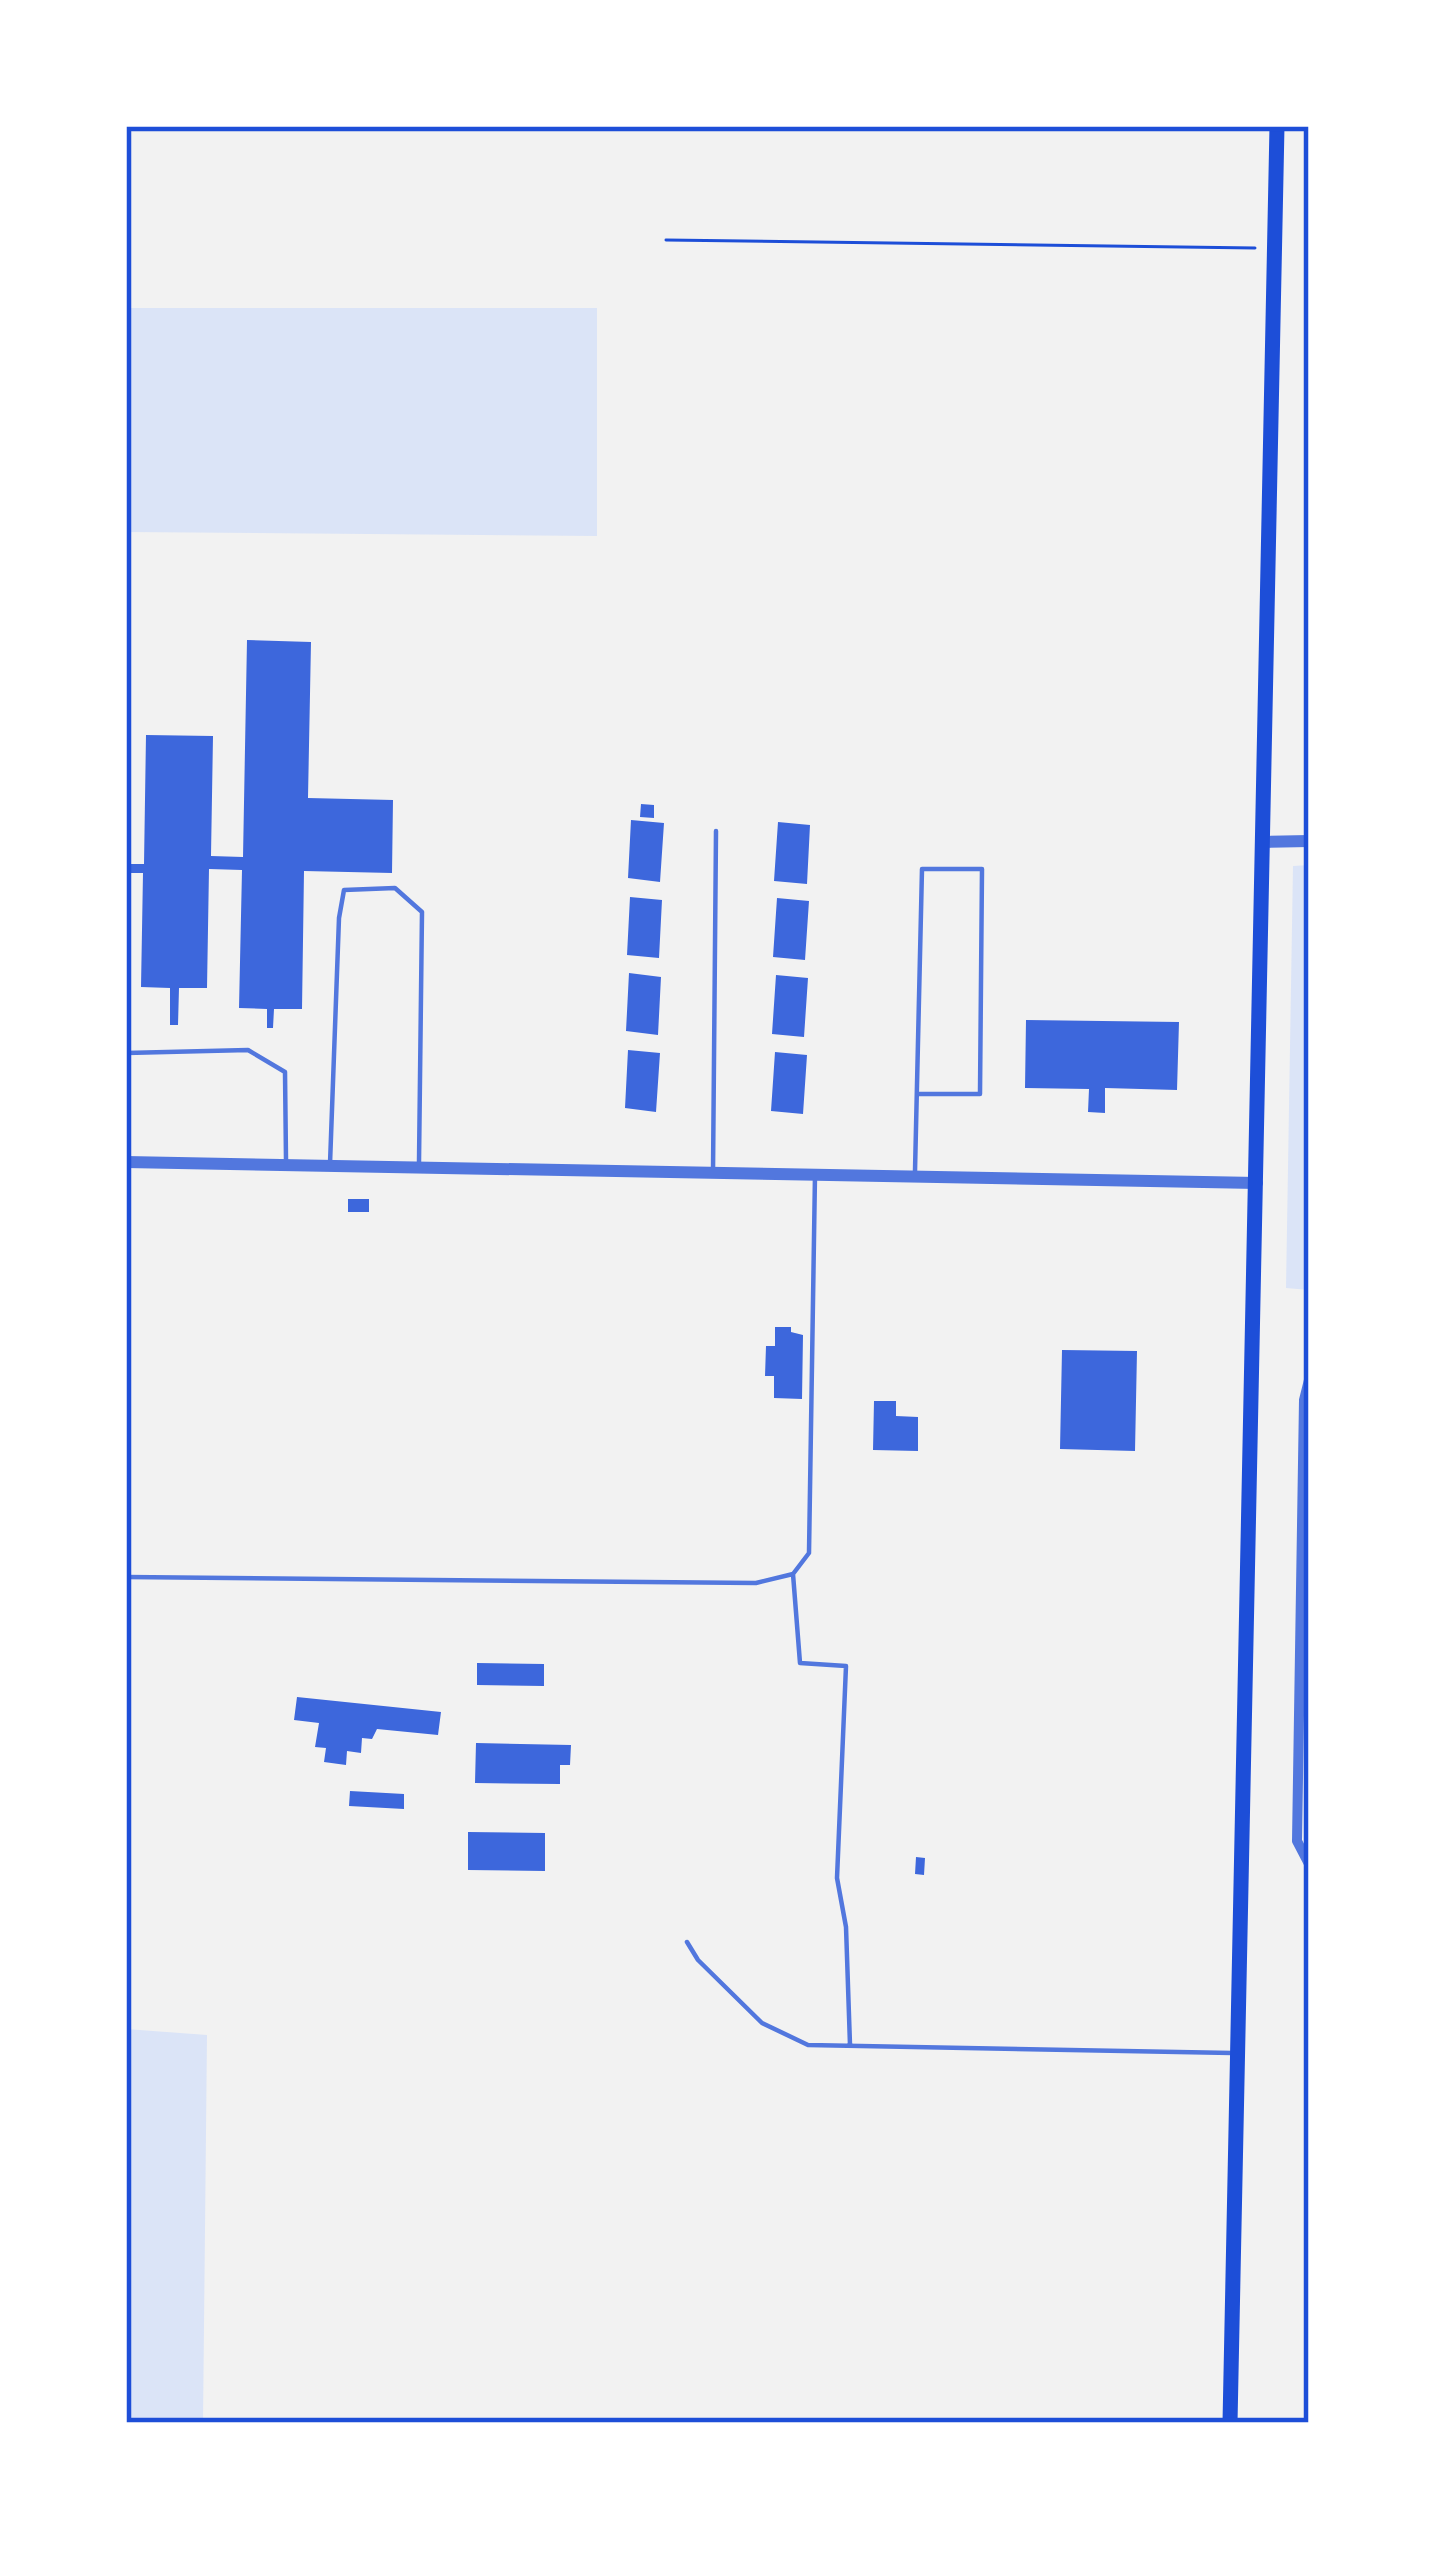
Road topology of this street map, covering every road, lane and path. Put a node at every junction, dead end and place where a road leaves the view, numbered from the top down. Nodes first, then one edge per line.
1 (1276, 126) edge
2 (666, 240) dead end
3 (1274, 249) junction
4 (716, 831) dead end
5 (1309, 841) edge
6 (1264, 842) junction
7 (126, 1053) edge
8 (917, 1094) junction
9 (126, 1162) edge
10 (286, 1165) junction
11 (330, 1166) junction
12 (418, 1168) junction
13 (713, 1173) junction
14 (815, 1175) junction
15 (915, 1177) junction
16 (1258, 1183) junction
17 (1309, 1380) edge
18 (793, 1574) junction
19 (126, 1577) edge
20 (1304, 1614) edge
21 (1309, 1864) edge
22 (687, 1942) dead end
23 (850, 2045) junction
24 (1238, 2053) junction
25 (1230, 2423) edge

1 - 3 main road
2 - 3 path
3 - 6 main road
4 - 13 lane
5 - 6 street
6 - 16 main road
7 - 10 lane
8 - 8 lane
8 - 15 lane
9 - 10 street
10 - 11 street
11 - 12 street
11 - 12 lane
12 - 13 street
13 - 14 street
14 - 15 street
14 - 18 lane
15 - 16 street
16 - 24 main road
17 - 20 street
18 - 19 lane
18 - 23 lane
20 - 21 street
22 - 23 lane
23 - 24 lane
24 - 25 main road

